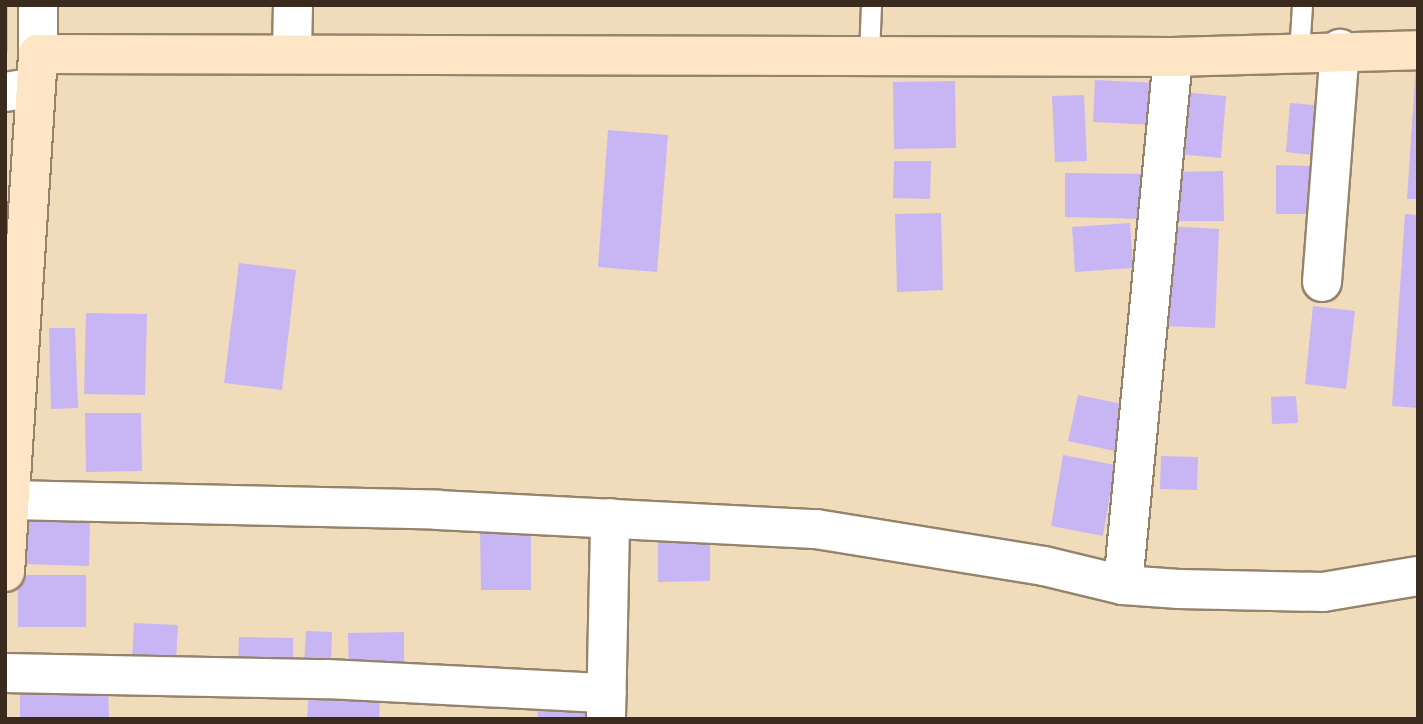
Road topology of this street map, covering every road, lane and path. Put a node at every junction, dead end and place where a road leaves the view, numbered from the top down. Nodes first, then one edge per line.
1 (38, 5) edge
2 (293, 5) edge
3 (871, 5) edge
4 (1302, 5) edge
5 (1340, 49) junction
6 (1418, 50) edge
7 (292, 52) junction
8 (1299, 52) junction
9 (869, 55) junction
10 (1173, 57) junction
11 (26, 78) edge
12 (1322, 282) dead end
13 (10, 500) junction
14 (610, 518) junction
15 (5, 572) edge
16 (1418, 576) edge
17 (1124, 585) junction
18 (5, 673) edge
19 (607, 706) edge

1 - 11 street
2 - 7 street
3 - 9 lane
4 - 8 lane
5 - 6 street
5 - 8 street
5 - 12 street
7 - 9 street
7 - 11 street
8 - 10 street
9 - 10 street
10 - 17 street
11 - 13 street
13 - 14 street
13 - 15 street
14 - 17 street
14 - 19 street
16 - 17 street
18 - 19 street

